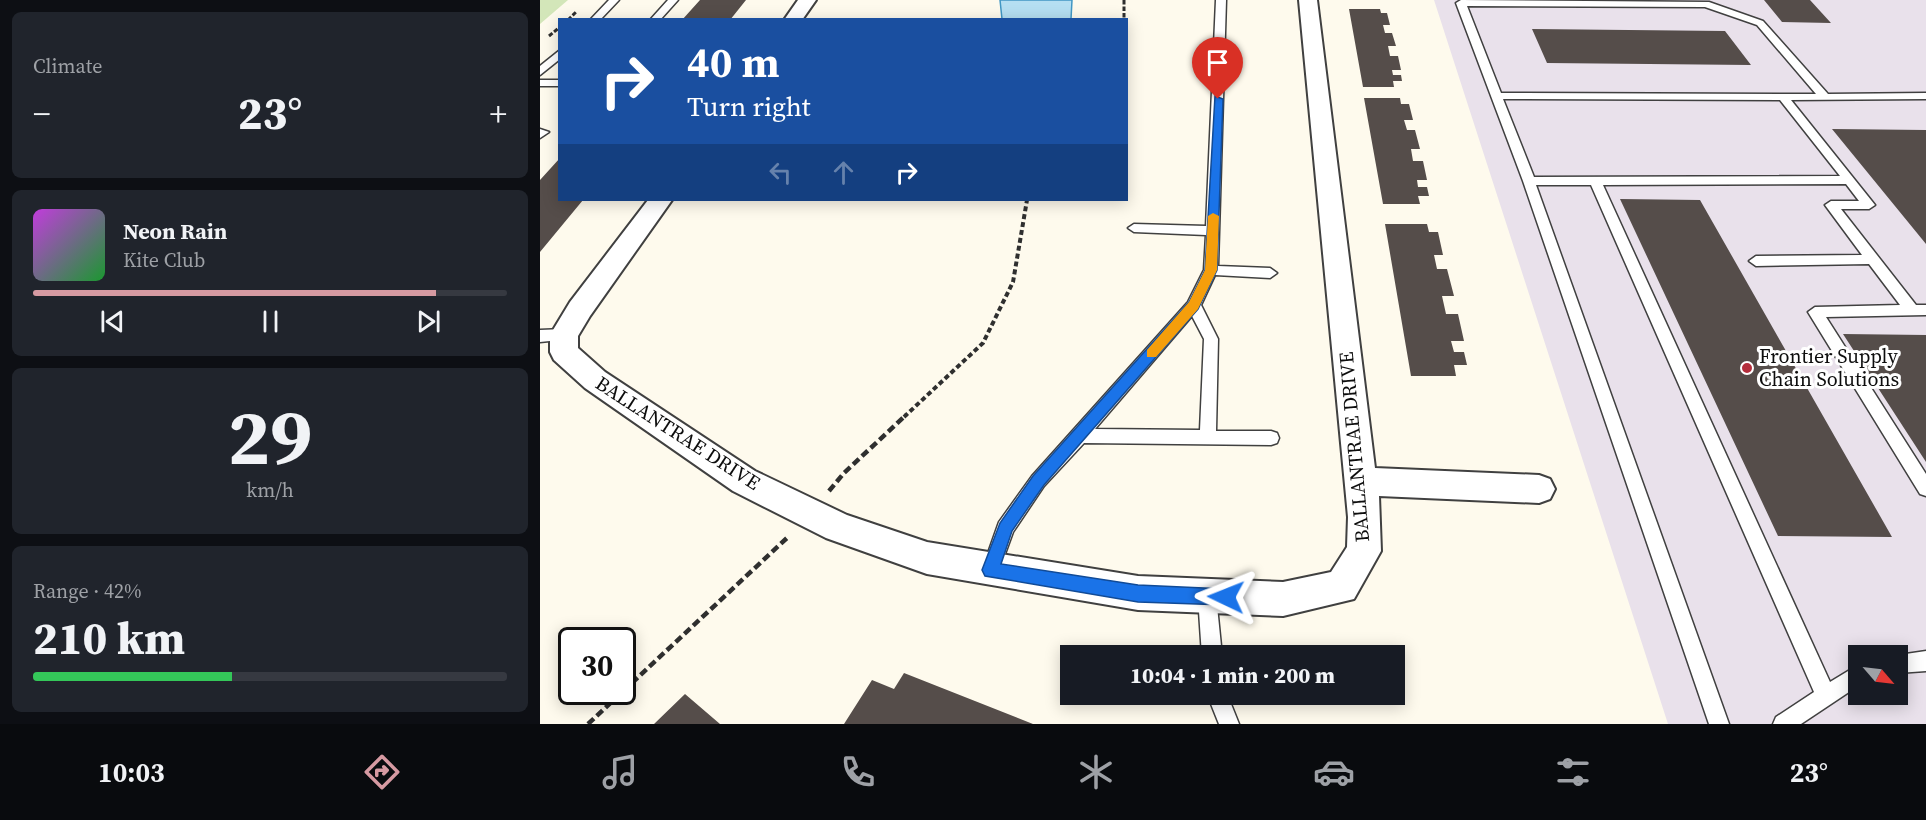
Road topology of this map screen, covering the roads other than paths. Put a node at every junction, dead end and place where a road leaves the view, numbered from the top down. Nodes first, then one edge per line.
1 (614, 0) edge
2 (673, 0) edge
3 (807, 0) edge
4 (1221, 0) edge
5 (1308, 0) edge
6 (596, 18) edge
7 (656, 18) edge
8 (794, 18) edge
9 (558, 55) edge
10 (540, 72) edge
11 (540, 83) edge
12 (558, 83) edge
13 (1496, 96) junction
14 (1926, 96) edge
15 (1783, 97) junction
16 (1825, 97) junction
17 (1849, 180) junction
18 (1529, 181) junction
19 (1595, 181) junction
20 (659, 201) edge
21 (1134, 228) dead end
22 (1213, 231) junction
23 (1872, 259) junction
24 (1756, 261) dead end
25 (1211, 270) junction
26 (1270, 273) dead end
27 (1194, 305) junction
28 (1919, 310) edge
29 (552, 335) edge
30 (1080, 436) junction
31 (1208, 438) junction
32 (1271, 438) dead end
33 (1361, 481) junction
34 (1539, 489) dead end
35 (1926, 489) edge
36 (991, 570) junction
37 (1207, 596) junction
38 (1211, 645) edge
39 (1926, 661) edge
40 (1908, 662) edge
41 (1848, 682) edge
42 (1826, 696) junction
43 (1221, 705) edge
44 (1229, 724) edge
45 (1719, 724) edge
46 (1783, 724) edge

1 - 6 lane
2 - 7 lane
3 - 8 street
4 - 22 lane
5 - 33 street, BALLANTRAE DRIVE
9 - 10 lane
11 - 12 lane
13 - 15 lane
13 - 16 lane
13 - 18 lane
14 - 16 lane
15 - 16 lane
15 - 17 lane
17 - 19 lane
17 - 23 lane
18 - 19 lane
18 - 45 lane
19 - 42 lane
20 - 29 street, BALLANTRAE DRIVE
21 - 22 lane
22 - 25 lane
23 - 24 lane
23 - 28 lane
25 - 26 lane
25 - 27 lane
27 - 30 lane
27 - 31 lane
28 - 35 lane
29 - 36 street, BALLANTRAE DRIVE
30 - 31 lane
30 - 36 lane
31 - 32 lane
33 - 34 street
33 - 37 street, BALLANTRAE DRIVE
36 - 37 street, BALLANTRAE DRIVE
37 - 38 lane
39 - 40 lane
41 - 42 lane
42 - 46 lane
43 - 44 lane

